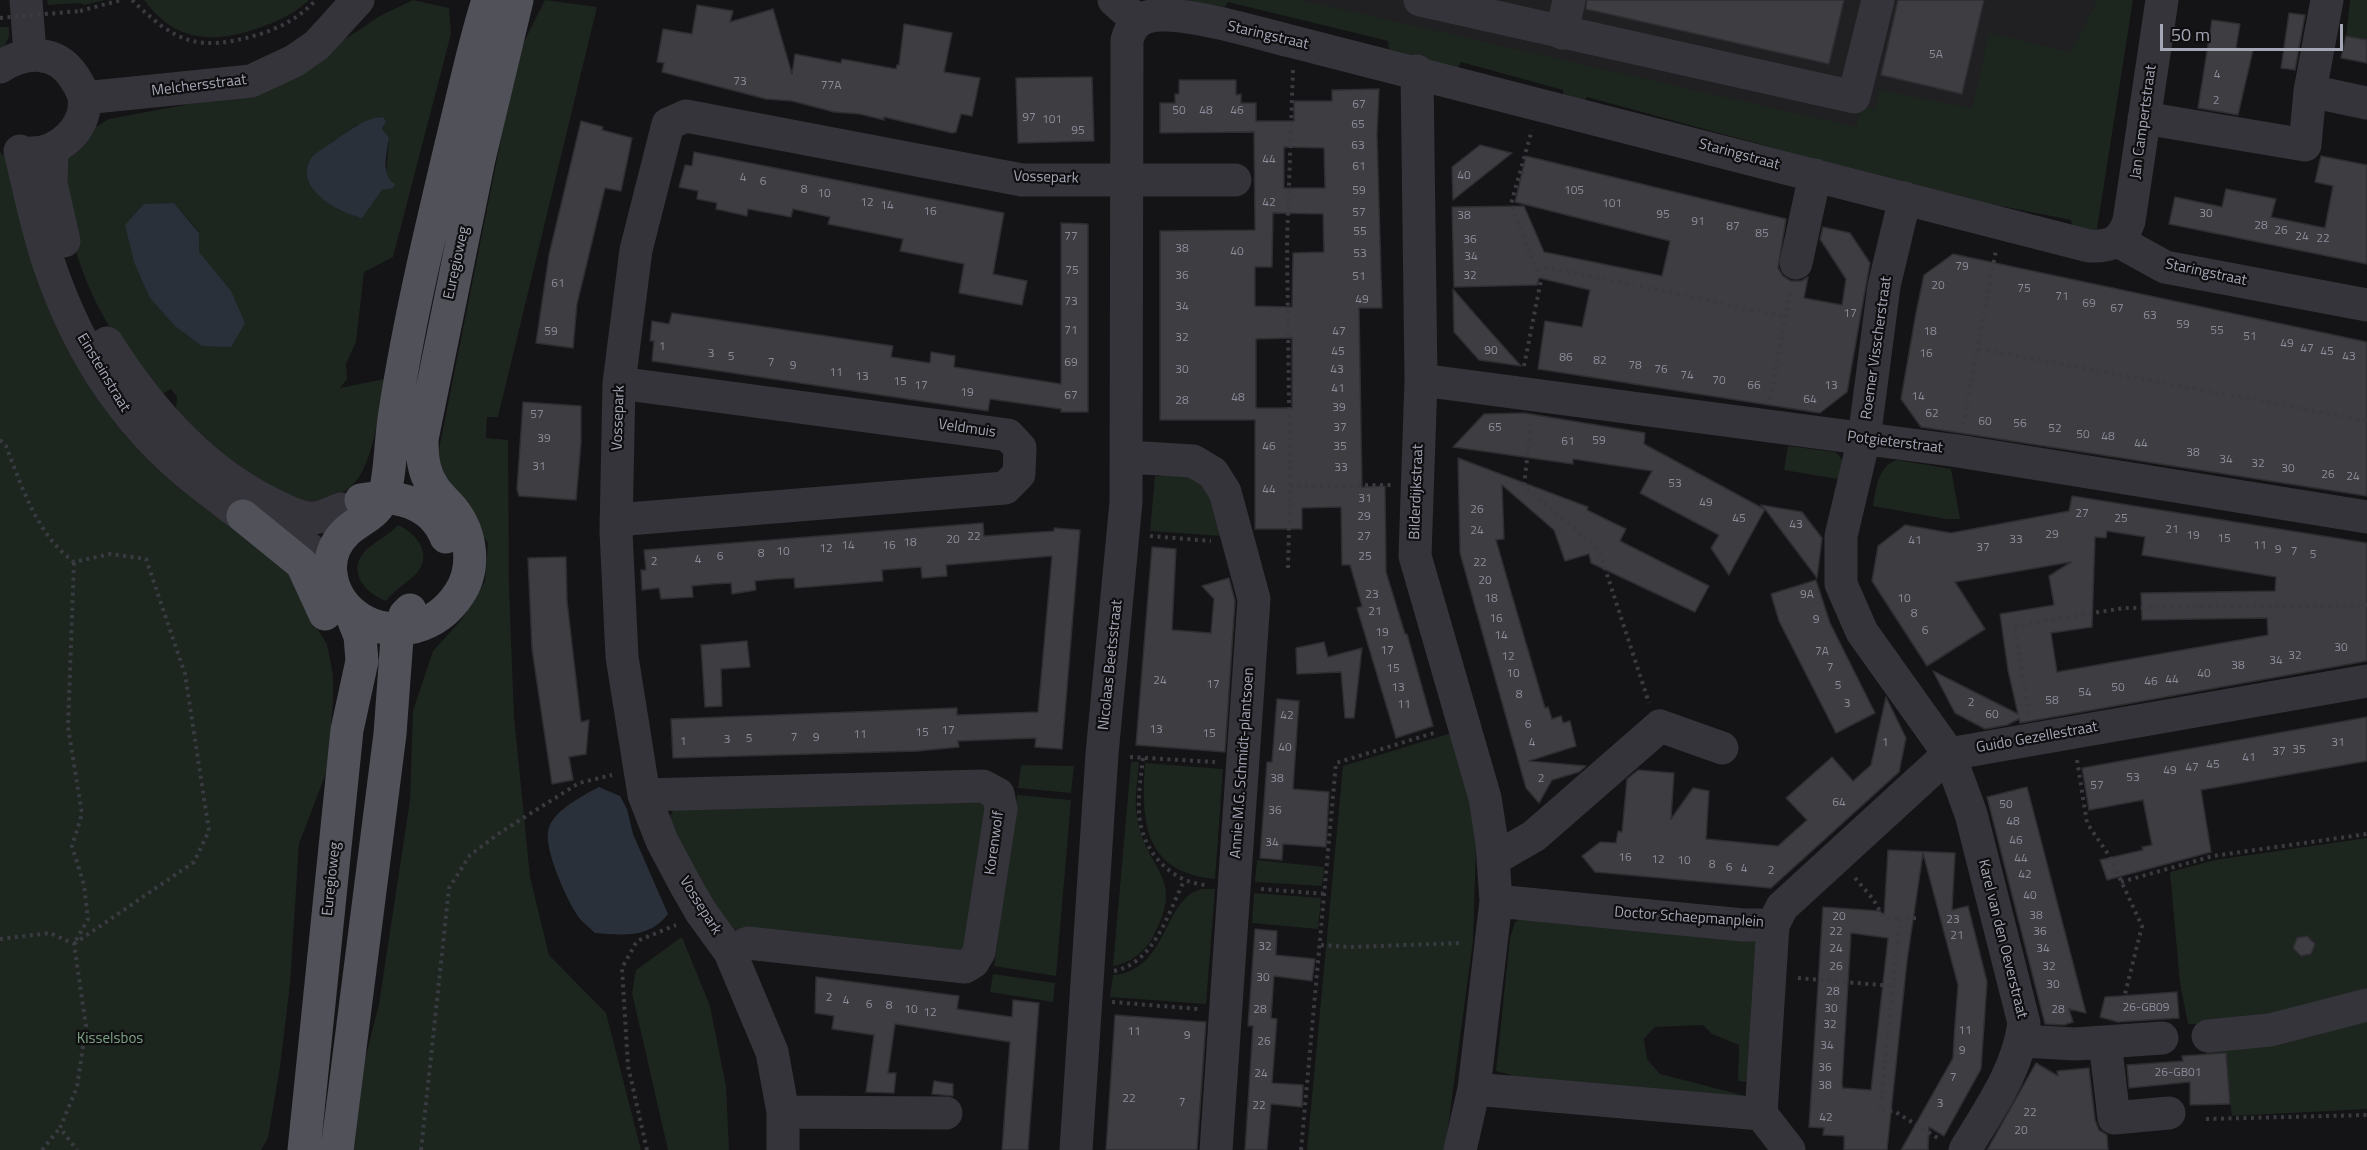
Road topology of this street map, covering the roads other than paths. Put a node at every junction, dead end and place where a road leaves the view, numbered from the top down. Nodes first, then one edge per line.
1 (26, 0) edge
2 (358, 0) edge
3 (488, 0) edge
4 (517, 0) edge
5 (1420, 0) edge
6 (1569, 0) edge
7 (1878, 0) edge
8 (2162, 0) edge
9 (2327, 0) edge
10 (1126, 10) edge
11 (1562, 33) junction
12 (30, 54) junction
13 (0, 67) edge
14 (1417, 71) junction
15 (2310, 91) junction
16 (84, 98) junction
17 (2367, 104) edge
18 (2144, 118) junction
19 (10, 145) edge
20 (52, 150) junction
21 (1815, 174) junction
22 (1128, 180) junction
23 (1235, 180) dead end
24 (1905, 198) junction
25 (2118, 241) junction
26 (1796, 263) road end
27 (2367, 305) edge
28 (1421, 380) junction
29 (619, 383) junction
30 (1864, 439) junction
31 (1127, 457) junction
32 (362, 502) junction
33 (243, 516) junction
34 (2367, 517) edge
35 (616, 520) junction
36 (331, 575) junction
37 (350, 611) junction
38 (413, 626) junction
39 (2367, 681) edge
40 (347, 730) junction
41 (1722, 748) dead end
42 (1949, 754) junction
43 (642, 784) junction
44 (1494, 859) junction
45 (1496, 901) junction
46 (1773, 925) junction
47 (730, 952) junction
48 (2367, 1005) edge
49 (2208, 1036) dead end
50 (2162, 1038) dead end
51 (2022, 1041) junction
52 (2109, 1042) junction
53 (1474, 1089) junction
54 (783, 1112) junction
55 (946, 1113) dead end
56 (2169, 1113) dead end
57 (1761, 1114) junction
58 (1957, 1147) edge
59 (304, 1150) edge
60 (337, 1150) edge
61 (783, 1150) edge
62 (1076, 1150) edge
63 (1216, 1150) edge
64 (1460, 1150) edge
65 (1789, 1150) edge

1 - 12 street
2 - 16 street, Melchersstraat
3 - 32 main road
4 - 38 main road, Euregioweg
5 - 11 street
6 - 11 street
7 - 11 street
8 - 18 street, Jan Campertstraat
9 - 15 street
10 - 14 street, Staringstraat
10 - 22 street, Nicolaas Beetsstraat
12 - 13 street
12 - 16 street
14 - 21 street, Staringstraat
14 - 28 street, Bilderdijkstraat
15 - 17 street
15 - 18 street
16 - 20 street
18 - 25 street, Jan Campertstraat
19 - 20 street
19 - 33 street, Einsteinstraat
20 - 32 street, Einsteinstraat
21 - 24 street, Staringstraat
21 - 26 street
22 - 23 street
22 - 29 street, Vossepark
22 - 31 street, Nicolaas Beetsstraat
24 - 25 street, Staringstraat
24 - 30 street, Roemer Visscherstraat
25 - 27 street, Staringstraat
28 - 30 street, Potgieterstraat
28 - 44 street, Bilderdijkstraat
29 - 35 street, Vossepark
29 - 35 street, Veldmuis
30 - 34 street, Potgieterstraat
30 - 42 street, Roemer Visscherstraat
31 - 62 street, Nicolaas Beetsstraat
31 - 63 street, Annie M.G. Schmidt-plantsoen
32 - 36 main road
32 - 38 main road
33 - 36 street, Einsteinstraat
33 - 40 main road
35 - 43 street, Vossepark
36 - 37 main road, Euregioweg
37 - 38 main road
37 - 40 main road, Euregioweg
38 - 60 main road
39 - 42 street, Guido Gezellestraat
40 - 59 main road, Euregioweg
41 - 44 street
42 - 46 street
42 - 51 street, Karel van den Oeverstraat
43 - 47 street, Vossepark
43 - 47 street, Korenwolf
44 - 45 street, Bilderdijkstraat
45 - 46 street, Doctor Schaepmanplein
45 - 53 street
46 - 57 street, Doctor Schaepmanplein
47 - 54 street, Vossepark
48 - 49 street
50 - 52 street
51 - 52 street
51 - 58 street, Karel van den Oeverstraat
52 - 56 street
53 - 57 street
53 - 64 street
54 - 55 street
54 - 61 street, Vossepark
57 - 65 street

